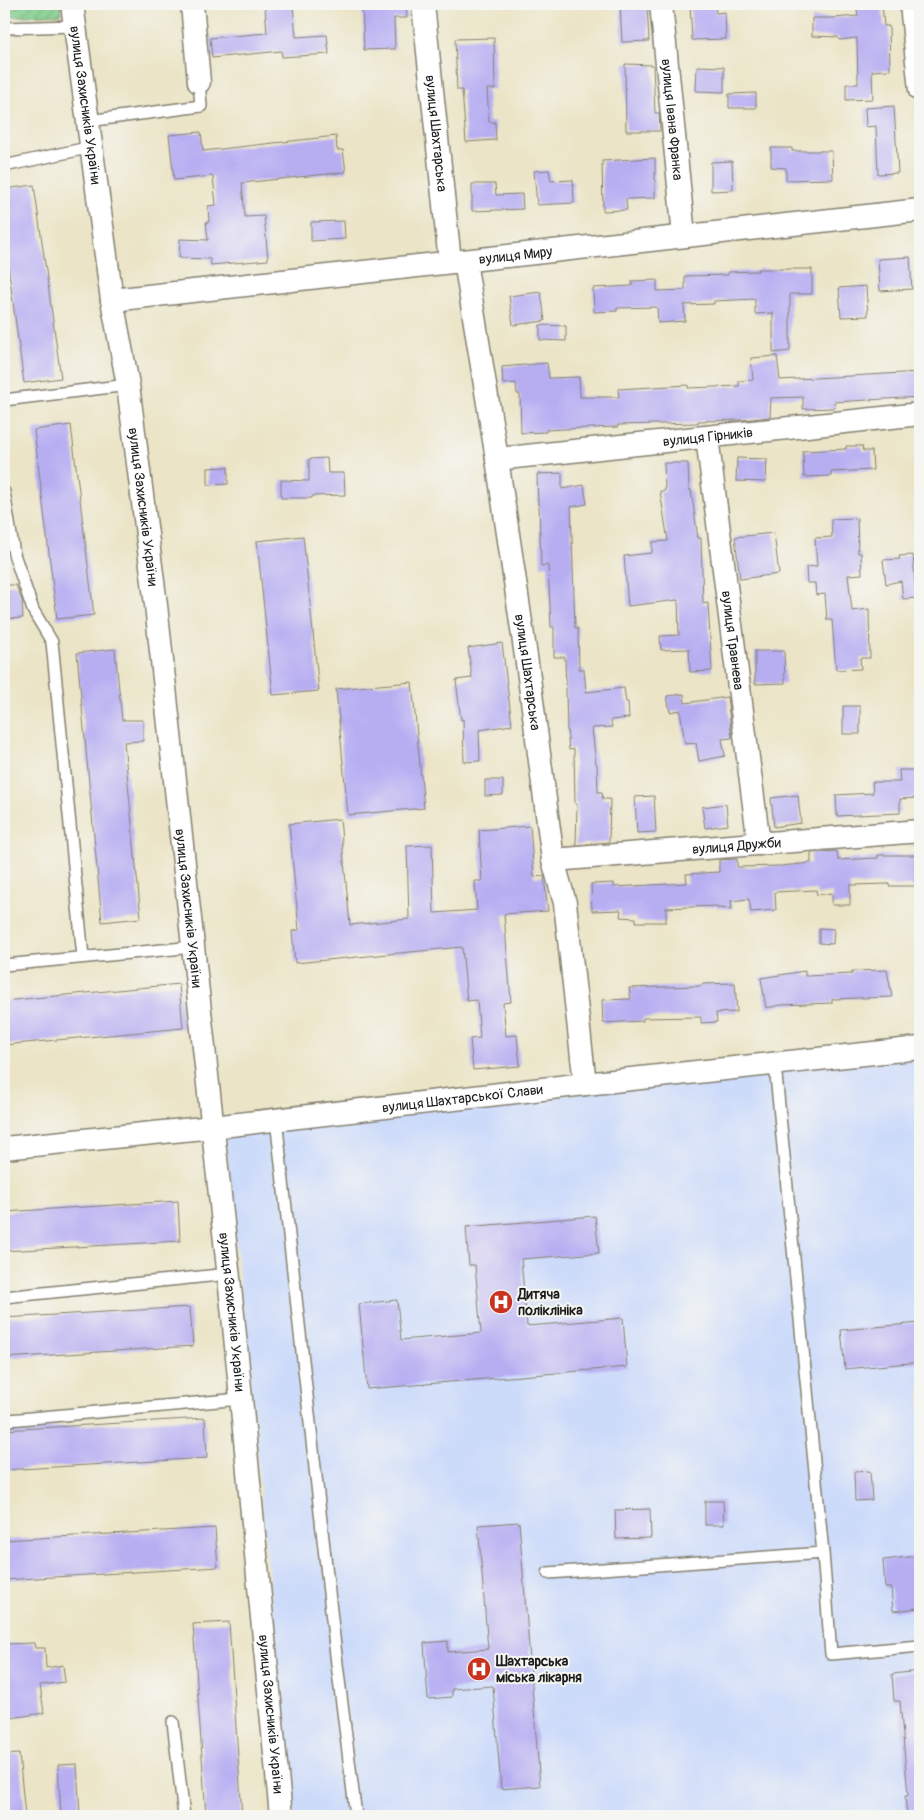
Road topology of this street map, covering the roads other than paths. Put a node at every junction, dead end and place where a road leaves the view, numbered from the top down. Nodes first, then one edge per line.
1 (192, 4) edge
2 (423, 4) edge
3 (661, 4) edge
4 (911, 4) edge
5 (74, 15) edge
6 (4, 28) edge
7 (199, 82) joint
8 (920, 90) edge
9 (88, 121) junction
10 (92, 147) junction
11 (4, 166) edge
12 (920, 210) edge
13 (684, 236) junction
14 (458, 262) junction
15 (112, 300) junction
16 (128, 385) junction
17 (4, 400) edge
18 (920, 414) edge
19 (707, 437) junction
20 (497, 459) junction
21 (4, 492) edge
22 (920, 830) edge
23 (759, 844) junction
24 (552, 860) junction
25 (194, 947) junction
26 (83, 957) junction
27 (4, 965) edge
28 (920, 1048) edge
29 (775, 1064) junction
30 (585, 1084) junction
31 (276, 1119) junction
32 (213, 1127) junction
33 (4, 1148) edge
34 (229, 1274) junction
35 (4, 1297) edge
36 (240, 1399) junction
37 (4, 1422) edge
38 (824, 1553) junction
39 (548, 1573) dead end
40 (920, 1646) edge
41 (173, 1722) dead end
42 (184, 1816) edge
43 (281, 1816) edge
44 (356, 1816) edge

1 - 7 street
2 - 14 street, вулиця Шахтарська
3 - 13 street, вулиця Івана Франка
4 - 8 street
5 - 6 lane
5 - 9 street, вулиця Захисників України
7 - 9 lane
9 - 10 street, вулиця Захисників України
10 - 11 lane
10 - 15 street, вулиця Захисників України
12 - 13 street, вулиця Миру
13 - 14 street, вулиця Миру
14 - 15 street, вулиця Миру
14 - 20 street, вулиця Шахтарська
15 - 16 street, вулиця Захисників України
16 - 17 lane
16 - 25 street, вулиця Захисників України
18 - 19 street, вулиця Гірників
19 - 20 street, вулиця Гірників
19 - 23 street, вулиця Травнева
20 - 24 street, вулиця Шахтарська
21 - 26 lane
22 - 23 street, вулиця Дружби
23 - 24 street, вулиця Дружби
24 - 30 street, вулиця Шахтарська
25 - 26 lane
25 - 32 street, вулиця Захисників України
26 - 27 lane
28 - 29 street, вулиця Шахтарської Слави
29 - 30 street, вулиця Шахтарської Слави
29 - 38 lane
30 - 31 street, вулиця Шахтарської Слави
31 - 32 street, вулиця Шахтарської Слави
31 - 44 lane
32 - 33 street, вулиця Шахтарської Слави
32 - 34 street, вулиця Захисників України
34 - 35 lane
34 - 36 street, вулиця Захисників України
36 - 37 lane
36 - 43 street, вулиця Захисників України
38 - 39 lane
38 - 40 lane
41 - 42 lane

